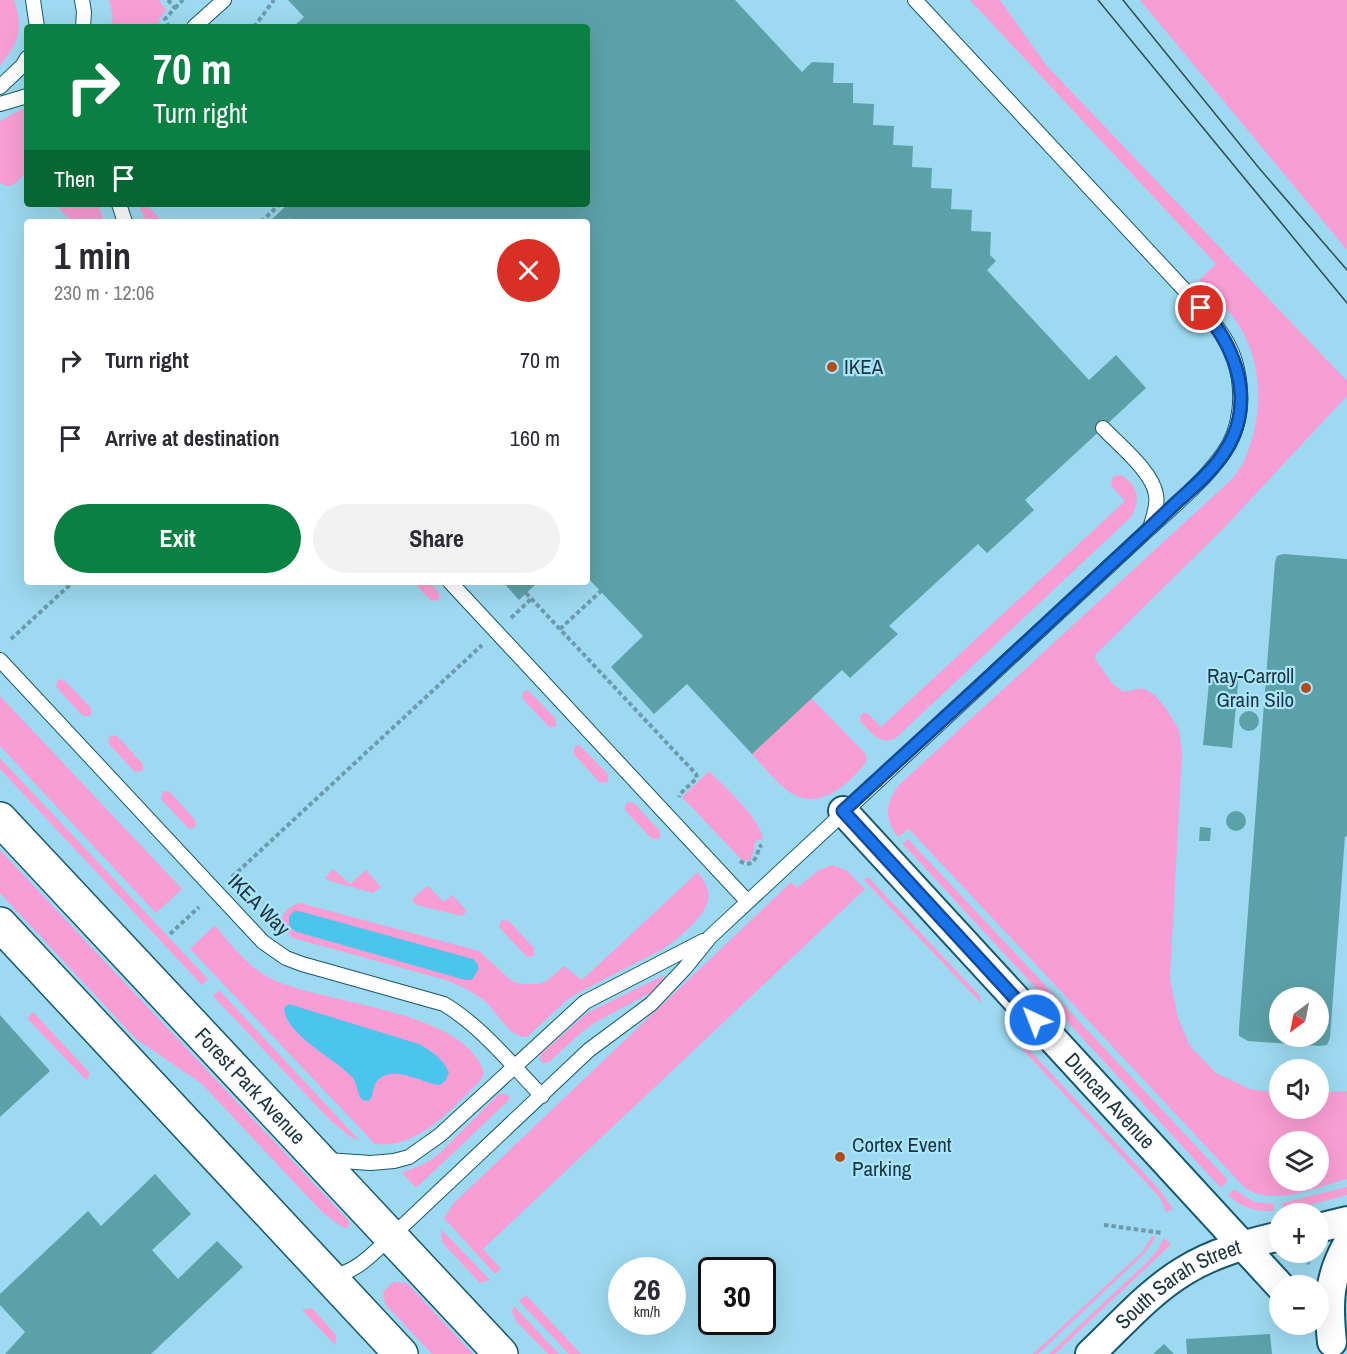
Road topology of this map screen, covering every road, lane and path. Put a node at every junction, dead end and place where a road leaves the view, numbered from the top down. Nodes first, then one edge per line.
1 (33, 0) edge
2 (82, 0) edge
3 (168, 0) edge
4 (183, 0) edge
5 (224, 0) edge
6 (274, 0) edge
7 (915, 0) edge
8 (175, 8) junction
9 (37, 24) edge
10 (83, 24) edge
11 (168, 24) edge
12 (197, 24) edge
13 (256, 24) edge
14 (24, 62) edge
15 (0, 87) edge
16 (24, 97) edge
17 (0, 104) edge
18 (277, 207) edge
19 (264, 219) edge
20 (1103, 428) dead end
21 (1150, 528) junction
22 (70, 585) edge
23 (453, 585) edge
24 (601, 591) dead end
25 (526, 593) dead end
26 (532, 598) junction
27 (508, 621) dead end
28 (560, 628) junction
29 (11, 639) dead end
30 (486, 642) dead end
31 (0, 660) edge
32 (687, 805) dead end
33 (843, 811) junction
34 (0, 819) edge
35 (762, 845) dead end
36 (738, 860) dead end
37 (231, 877) dead end
38 (747, 901) junction
39 (199, 908) dead end
40 (0, 924) edge
41 (170, 934) dead end
42 (710, 936) junction
43 (513, 1066) junction
44 (542, 1096) junction
45 (319, 1159) junction
46 (1347, 1221) edge
47 (1329, 1225) edge
48 (1104, 1226) dead end
49 (1163, 1233) dead end
50 (392, 1236) junction
51 (1269, 1239) edge
52 (1347, 1245) edge
53 (1243, 1246) junction
54 (1270, 1275) edge
55 (328, 1276) junction
56 (1331, 1340) edge
57 (401, 1354) edge
58 (501, 1354) edge
59 (1090, 1354) edge

1 - 9 lane
2 - 10 lane
3 - 8 path
4 - 8 path
5 - 12 lane
6 - 13 path
7 - 21 lane
8 - 11 path
14 - 15 lane
16 - 17 lane
18 - 19 path
20 - 21 lane
21 - 33 lane
22 - 29 path
23 - 38 lane
24 - 28 path
25 - 26 path
26 - 27 path
26 - 28 path
28 - 32 path
30 - 37 path
31 - 43 lane, IKEA Way
33 - 38 lane
33 - 53 street, Duncan Avenue
34 - 45 main road, Forest Park Avenue
35 - 36 path
38 - 42 lane
39 - 41 path
40 - 55 main road
42 - 43 lane
42 - 44 lane
43 - 44 lane, IKEA Way
43 - 45 lane
44 - 50 lane
45 - 50 main road, Forest Park Avenue
46 - 47 street
48 - 49 path
50 - 55 lane
50 - 58 main road, Forest Park Avenue
51 - 53 street, South Sarah Street
52 - 56 street
53 - 54 street, Duncan Avenue
53 - 59 street, South Sarah Street
55 - 57 main road

